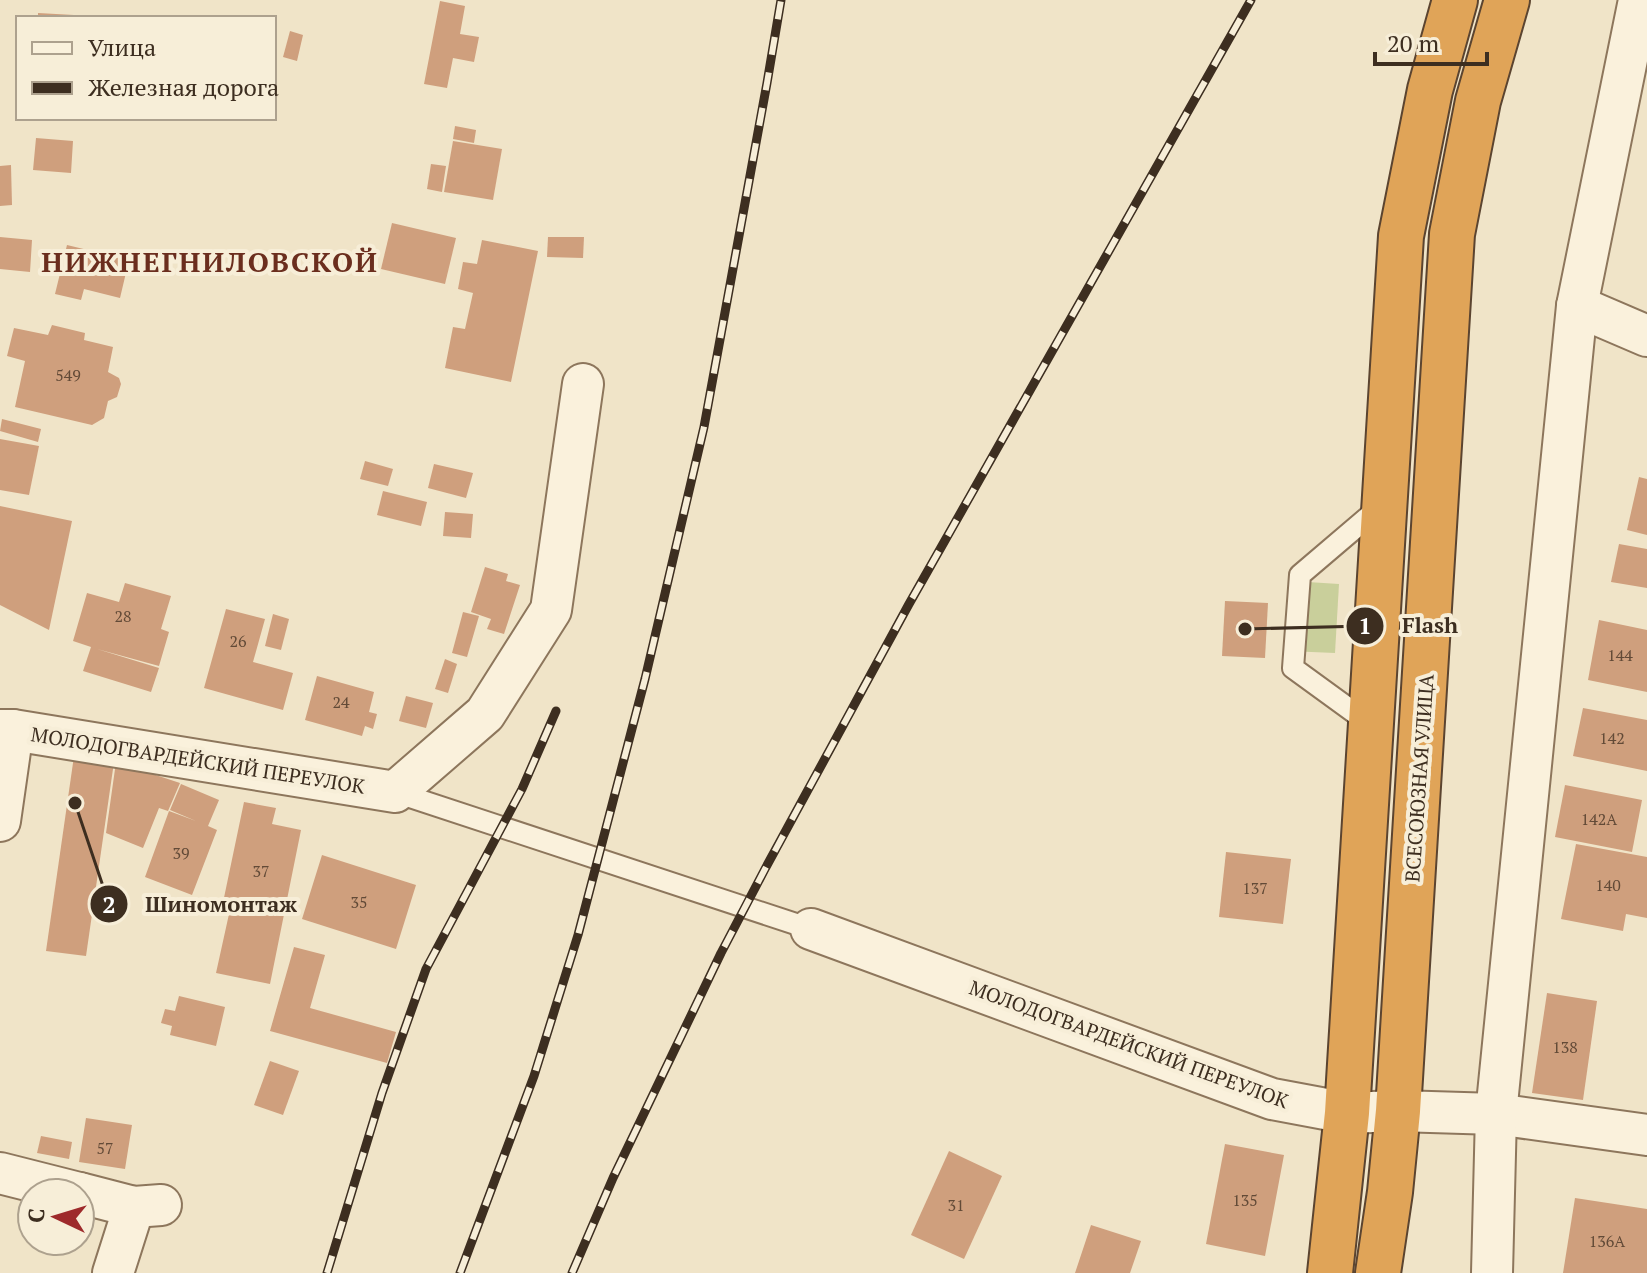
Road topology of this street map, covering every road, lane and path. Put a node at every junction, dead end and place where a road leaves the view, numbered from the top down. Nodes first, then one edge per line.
1 (1455, 0) edge
2 (1507, 0) edge
3 (1639, 0) edge
4 (1577, 306) junction
5 (1647, 336) edge
6 (583, 384) dead end
7 (1384, 503) junction
8 (1371, 724) junction
9 (6, 730) edge
10 (395, 792) junction
11 (0, 821) edge
12 (811, 929) joint
13 (1398, 1111) junction
14 (1347, 1113) junction
15 (1496, 1114) junction
16 (1647, 1135) edge
17 (96, 1196) edge
18 (113, 1273) edge
19 (1330, 1273) edge
20 (1378, 1273) edge
21 (1492, 1273) edge

1 - 7 highway
2 - 13 highway, ВСЕСОЮЗНАЯ УЛИЦА
3 - 4 street
4 - 5 street
4 - 15 street
6 - 10 street
7 - 8 highway
7 - 8 lane
8 - 14 highway
9 - 10 street, МОЛОДОГВАРДЕЙСКИЙ ПЕРЕУЛОК
9 - 11 street
10 - 12 lane
12 - 14 street, МОЛОДОГВАРДЕЙСКИЙ ПЕРЕУЛОК
13 - 14 street, МОЛОДОГВАРДЕЙСКИЙ ПЕРЕУЛОК
13 - 15 street, МОЛОДОГВАРДЕЙСКИЙ ПЕРЕУЛОК
13 - 20 highway, ВСЕСОЮЗНАЯ УЛИЦА
14 - 19 highway
15 - 16 street, МОЛОДОГВАРДЕЙСКИЙ ПЕРЕУЛОК
15 - 21 street
17 - 18 street

